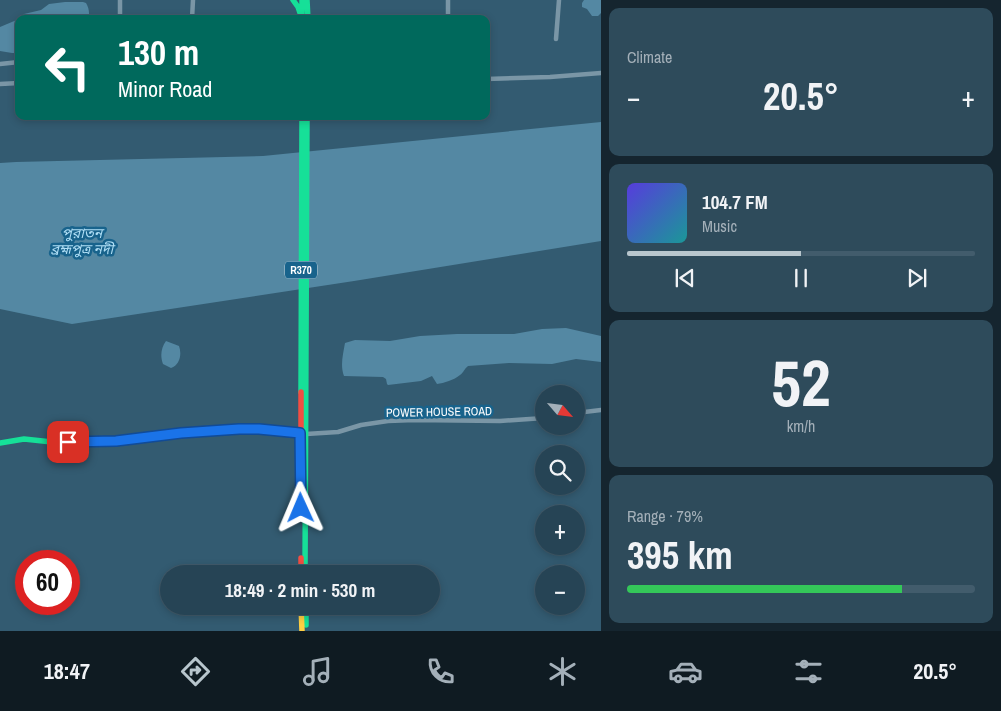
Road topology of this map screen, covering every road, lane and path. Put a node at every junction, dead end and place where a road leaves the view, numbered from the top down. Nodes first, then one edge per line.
1 (120, 0) edge
2 (193, 0) edge
3 (293, 0) edge
4 (302, 0) edge
5 (308, 0) edge
6 (448, 0) edge
7 (559, 0) edge
8 (120, 15) edge
9 (192, 15) edge
10 (302, 15) edge
11 (304, 15) edge
12 (305, 15) edge
13 (448, 15) edge
14 (556, 39) dead end
15 (15, 62) edge
16 (0, 64) edge
17 (601, 72) edge
18 (490, 79) edge
19 (15, 83) edge
20 (0, 84) edge
21 (302, 120) edge
22 (307, 120) edge
23 (601, 410) edge
24 (585, 412) edge
25 (535, 419) edge
26 (303, 423) junction
27 (303, 434) junction
28 (0, 443) edge
29 (301, 565) edge
30 (305, 565) edge
31 (301, 615) edge
32 (306, 615) edge
33 (302, 631) edge
34 (306, 631) edge

1 - 8 street
2 - 9 street
3 - 10 main road
4 - 11 main road
5 - 12 main road
6 - 13 street
7 - 14 street
15 - 16 street
17 - 18 street
19 - 20 street
21 - 26 main road, R370
22 - 26 main road
23 - 24 street
25 - 27 street, POWER HOUSE ROAD
26 - 27 main road, R370
27 - 28 main road
27 - 29 main road, R370
27 - 30 main road, R370
31 - 33 main road
32 - 34 main road

